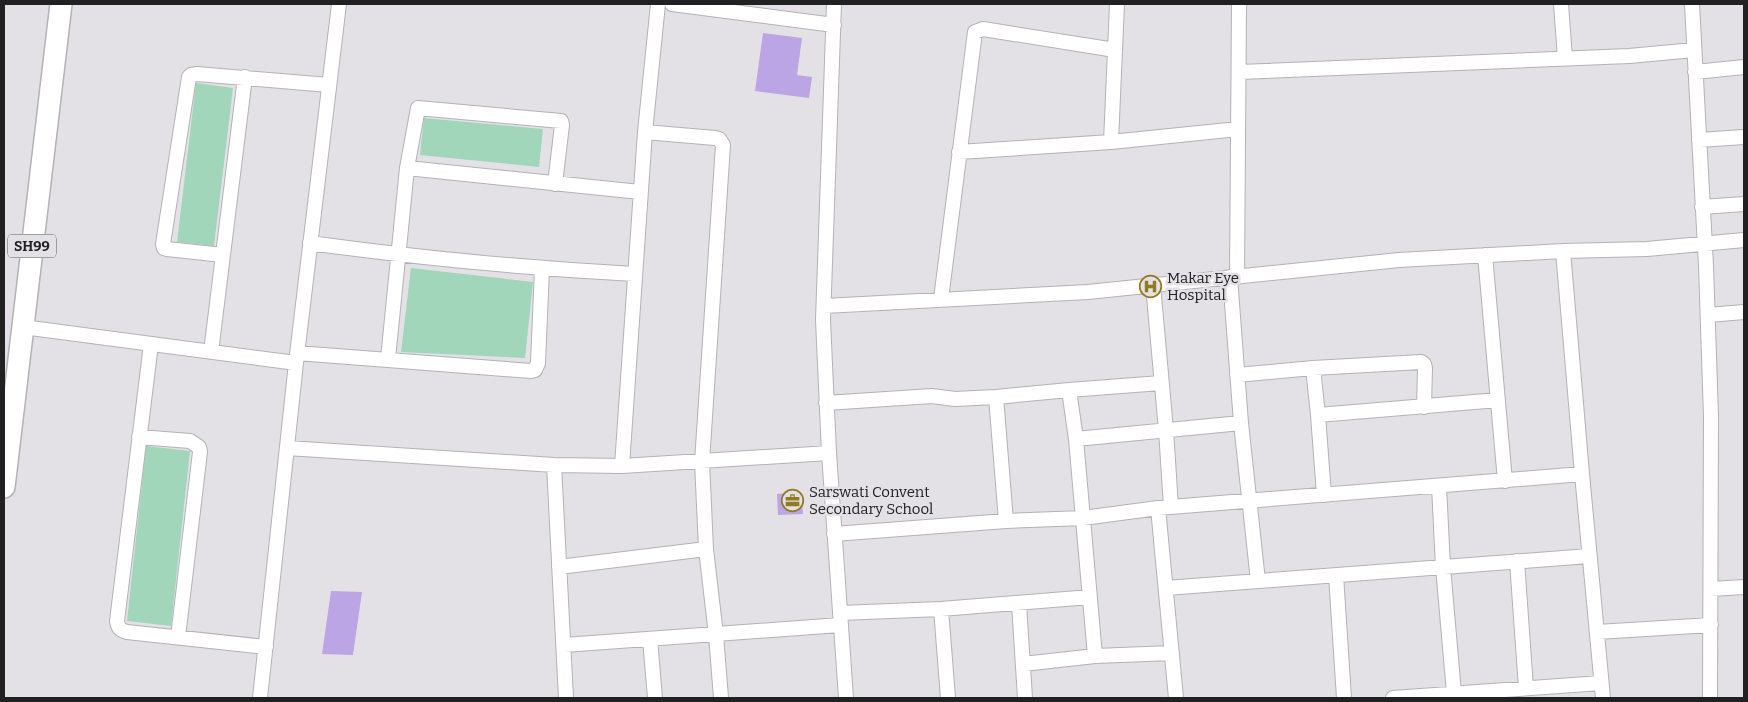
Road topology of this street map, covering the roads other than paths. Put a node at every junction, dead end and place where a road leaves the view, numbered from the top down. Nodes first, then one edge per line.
1 (60, 4) edge
2 (339, 4) edge
3 (658, 4) edge
4 (672, 4) edge
5 (834, 4) edge
6 (1117, 4) edge
7 (1239, 4) edge
8 (1561, 4) edge
9 (1692, 4) edge
10 (834, 25) junction
11 (1115, 50) junction
12 (1694, 50) junction
13 (1566, 58) junction
14 (1744, 67) edge
15 (1239, 72) junction
16 (1695, 72) junction
17 (245, 78) junction
18 (329, 86) junction
19 (1238, 129) junction
20 (645, 132) junction
21 (1744, 137) edge
22 (1699, 140) junction
23 (1111, 142) junction
24 (959, 152) junction
25 (407, 168) junction
26 (555, 184) junction
27 (640, 192) junction
28 (1744, 204) edge
29 (1702, 207) junction
30 (1744, 240) edge
31 (310, 243) junction
32 (1704, 243) junction
33 (1563, 251) junction
34 (223, 255) junction
35 (398, 255) junction
36 (1484, 256) junction
37 (542, 269) junction
38 (634, 274) junction
39 (1234, 277) junction
40 (1153, 285) junction
41 (941, 300) junction
42 (824, 306) junction
43 (1744, 312) edge
44 (1708, 315) junction
45 (22, 327) junction
46 (151, 344) junction
47 (211, 352) junction
48 (296, 358) junction
49 (388, 359) junction
50 (1313, 368) junction
51 (1237, 375) junction
52 (1161, 382) junction
53 (1069, 390) junction
54 (996, 397) junction
55 (1498, 400) junction
56 (826, 403) junction
57 (1424, 407) junction
58 (1318, 415) junction
59 (1240, 423) junction
60 (1166, 430) junction
61 (139, 436) junction
62 (1076, 439) junction
63 (287, 448) junction
64 (829, 454) junction
65 (702, 462) junction
66 (554, 465) junction
67 (622, 466) junction
68 (1582, 474) junction
69 (1505, 481) junction
70 (1439, 486) junction
71 (4, 488) edge
72 (1324, 495) junction
73 (1250, 502) junction
74 (1164, 508) junction
75 (1083, 518) junction
76 (1006, 521) junction
77 (834, 534) junction
78 (706, 549) junction
79 (1589, 556) junction
80 (1517, 561) junction
81 (559, 566) junction
82 (1443, 567) junction
83 (1336, 575) junction
84 (1258, 581) junction
85 (1744, 587) edge
86 (1166, 588) junction
87 (1711, 590) junction
88 (1090, 596) junction
89 (1019, 604) junction
90 (941, 609) junction
91 (840, 619) junction
92 (1710, 624) junction
93 (1596, 632) junction
94 (716, 635) junction
95 (178, 637) junction
96 (650, 639) junction
97 (564, 645) junction
98 (266, 647) junction
99 (1172, 653) junction
100 (1095, 656) junction
101 (1023, 664) junction
102 (1601, 683) junction
103 (1526, 688) junction
104 (1454, 693) junction
105 (260, 698) edge
106 (566, 698) edge
107 (655, 698) edge
108 (722, 698) edge
109 (846, 698) edge
110 (948, 698) edge
111 (1025, 698) edge
112 (1176, 698) edge
113 (1344, 698) edge
114 (1393, 698) edge
115 (1603, 698) edge
116 (1710, 698) edge

1 - 45 main road, SH99
2 - 18 street
3 - 20 street
4 - 10 street
5 - 10 street
6 - 11 street
7 - 15 street
8 - 13 street
9 - 12 street
10 - 42 street
11 - 23 street
11 - 24 street
12 - 13 street
12 - 16 street
13 - 15 street
14 - 16 street
15 - 19 street
16 - 22 street
17 - 18 street
17 - 34 street
17 - 34 street
18 - 31 street
19 - 23 street
19 - 39 street
20 - 27 street
20 - 65 street
21 - 22 street
22 - 29 street
23 - 24 street
24 - 41 street
25 - 26 street
25 - 26 street
25 - 35 street
26 - 27 street
27 - 38 street
28 - 29 street
29 - 32 street
30 - 32 street
31 - 35 street
31 - 48 street
32 - 33 street
32 - 44 street
33 - 36 street
33 - 68 street
34 - 47 street
35 - 37 street
35 - 49 street
36 - 39 street
36 - 55 street
37 - 38 street
37 - 49 street
38 - 67 street
39 - 40 street
39 - 51 street
40 - 41 street
40 - 52 street
41 - 42 street
42 - 56 street
43 - 44 street
44 - 87 street
45 - 46 street
45 - 71 main road, SH99
46 - 47 street
46 - 61 street
47 - 48 street
48 - 49 street
48 - 63 street
50 - 51 street
50 - 57 street
50 - 58 street
51 - 59 street
52 - 53 street
52 - 60 street
53 - 54 street
53 - 62 street
54 - 56 street
54 - 76 street
55 - 57 street
55 - 69 street
56 - 64 street
57 - 58 street
58 - 72 street
59 - 60 street
59 - 73 street
60 - 62 street
60 - 74 street
61 - 95 street
61 - 95 street
62 - 75 street
63 - 66 street
63 - 98 street
64 - 65 street
64 - 77 street
65 - 67 street
65 - 78 street
66 - 67 street
66 - 81 street
68 - 69 street
68 - 79 street
69 - 70 street
70 - 72 street
70 - 82 street
72 - 73 street
73 - 74 street
73 - 84 street
74 - 75 street
74 - 86 street
75 - 76 street
75 - 88 street
76 - 77 street
77 - 91 street
78 - 81 street
78 - 94 street
79 - 80 street
79 - 93 street
80 - 82 street
80 - 103 street
81 - 97 street
82 - 83 street
82 - 104 street
83 - 84 street
83 - 113 street
84 - 86 street
85 - 87 street
86 - 99 street
87 - 92 street
88 - 89 street
88 - 100 street
89 - 90 street
89 - 101 street
90 - 91 street
90 - 110 street
91 - 94 street
91 - 109 street
92 - 93 street
92 - 116 street
93 - 102 street
94 - 96 street
94 - 108 street
95 - 98 street
96 - 97 street
96 - 107 street
97 - 106 street
98 - 105 street
99 - 100 street
99 - 112 street
100 - 101 street
101 - 111 street
102 - 103 street
102 - 115 street
103 - 104 street
104 - 114 street

